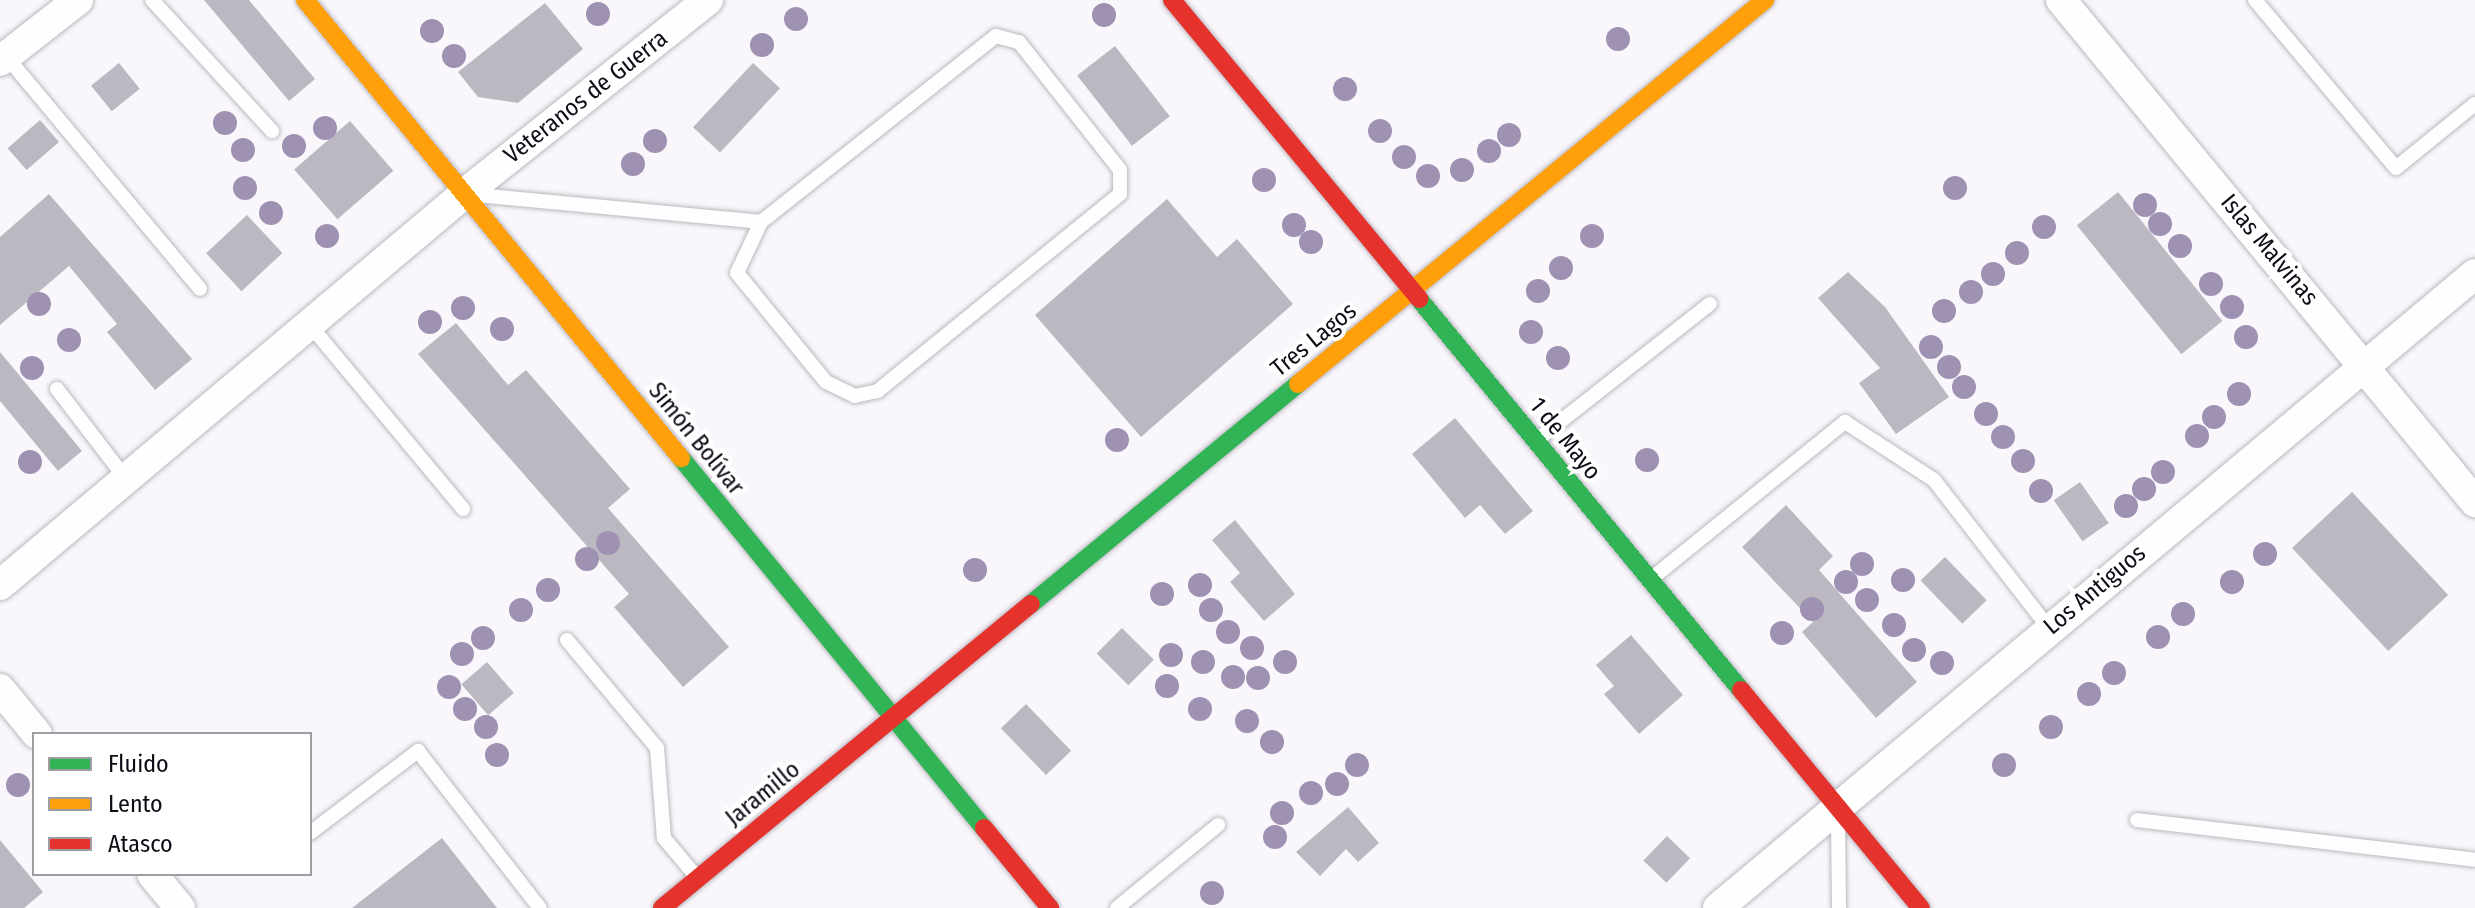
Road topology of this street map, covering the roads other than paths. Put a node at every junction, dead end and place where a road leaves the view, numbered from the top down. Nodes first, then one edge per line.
1 (78, 0) edge
2 (152, 0) edge
3 (305, 0) edge
4 (708, 0) edge
5 (1172, 0) edge
6 (1765, 0) edge
7 (2061, 0) edge
8 (2255, 0) edge
9 (3, 59) edge
10 (2475, 104) edge
11 (272, 131) dead end
12 (464, 194) junction
13 (761, 222) junction
14 (2475, 274) edge
15 (200, 289) dead end
16 (1412, 291) junction
17 (1710, 304) dead end
18 (309, 324) junction
19 (2365, 366) junction
20 (57, 389) dead end
21 (1535, 441) junction
22 (126, 479) junction
23 (2475, 502) edge
24 (463, 509) dead end
25 (1650, 580) junction
26 (0, 585) edge
27 (2049, 628) junction
28 (567, 640) dead end
29 (0, 689) edge
30 (894, 718) junction
31 (35, 732) edge
32 (1838, 807) junction
33 (2137, 820) dead end
34 (1218, 825) dead end
35 (312, 831) edge
36 (2475, 860) edge
37 (154, 876) edge
38 (698, 878) junction
39 (180, 908) edge
40 (540, 908) edge
41 (662, 908) edge
42 (1050, 908) edge
43 (1117, 908) edge
44 (1718, 908) edge
45 (1839, 908) edge
46 (1921, 908) edge

1 - 9 street
2 - 11 lane
3 - 12 street, Simón Bolívar
4 - 12 street, Veteranos de Guerra
5 - 16 street, 1 de Mayo
6 - 16 street, Tres Lagos
7 - 19 street, Islas Malvinas
8 - 10 lane
9 - 15 lane
12 - 13 lane
12 - 18 street, Veteranos de Guerra
12 - 30 street, Simón Bolívar
13 - 13 lane
14 - 19 street, Los Antiguos
16 - 21 street, 1 de Mayo
16 - 30 street, Tres Lagos
17 - 21 lane
18 - 22 street, Veteranos de Guerra
18 - 24 lane
19 - 23 street, Islas Malvinas
19 - 27 street, Los Antiguos
20 - 22 lane
21 - 25 street, 1 de Mayo
22 - 26 street, Veteranos de Guerra
25 - 27 lane
25 - 32 street, 1 de Mayo
27 - 32 street, Los Antiguos
28 - 38 lane
29 - 31 street
30 - 38 street, Jaramillo
30 - 42 street, Simón Bolívar
32 - 44 street, Los Antiguos
32 - 45 lane
32 - 46 street, 1 de Mayo
33 - 36 lane
34 - 43 lane
35 - 40 lane
37 - 39 street
38 - 41 street, Jaramillo

